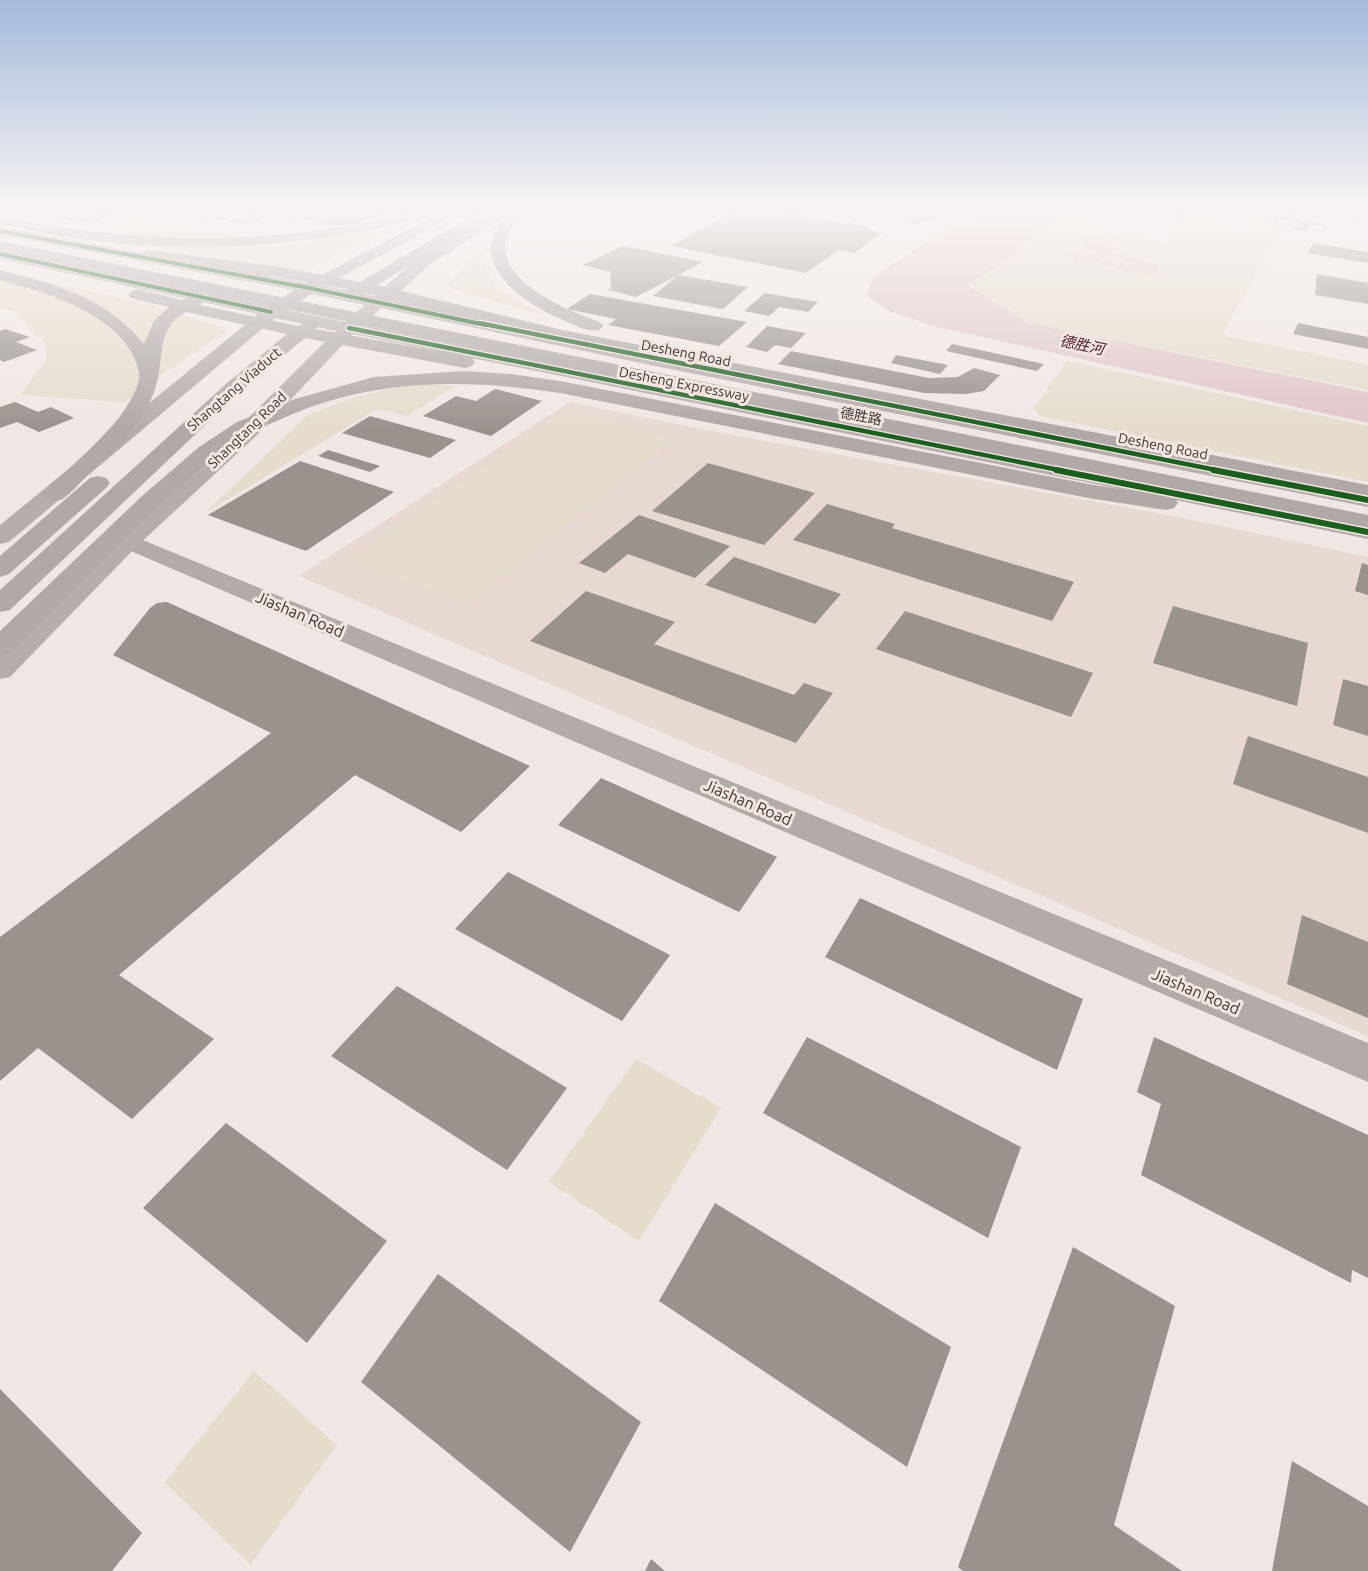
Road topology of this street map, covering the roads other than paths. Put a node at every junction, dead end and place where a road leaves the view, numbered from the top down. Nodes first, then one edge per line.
1 (29, 282) edge
2 (89, 282) edge
3 (132, 282) edge
4 (180, 282) edge
5 (180, 282) edge
6 (227, 282) edge
7 (279, 282) edge
8 (319, 282) edge
9 (320, 282) edge
10 (332, 282) edge
11 (337, 282) edge
12 (370, 282) edge
13 (400, 282) edge
14 (505, 282) edge
15 (517, 282) edge
16 (309, 288) junction
17 (431, 302) junction
18 (376, 303) junction
19 (190, 309) junction
20 (271, 312) junction
21 (348, 335) junction
22 (149, 374) junction
23 (353, 388) junction
24 (167, 423) dead end
25 (115, 469) dead end
26 (1284, 476) junction
27 (1368, 492) edge
28 (1368, 500) edge
29 (1368, 510) edge
30 (1228, 512) junction
31 (1368, 522) edge
32 (1368, 532) edge
33 (0, 539) edge
34 (1368, 540) edge
35 (128, 541) junction
36 (0, 569) edge
37 (0, 604) edge
38 (0, 647) edge
39 (0, 670) edge
40 (1368, 1064) edge

1 - 22 highway
2 - 19 highway
3 - 20 main road
4 - 19 highway
5 - 31 highway, Desheng Expressway
6 - 29 highway, Desheng Expressway
7 - 16 main road, Desheng Road
8 - 22 highway
9 - 16 main road
10 - 17 highway
11 - 24 highway, Shangtang Viaduct
12 - 37 highway, Shangtang Viaduct
13 - 18 main road, Shangtang Road
14 - 21 highway
15 - 26 highway
16 - 18 main road, Desheng Road
16 - 20 main road
17 - 23 highway
17 - 26 highway
18 - 21 main road, Shangtang Road
18 - 28 main road, Desheng Road
19 - 21 highway
20 - 21 main road, 德胜路
20 - 33 main road
21 - 30 highway
21 - 32 main road, 德胜路
21 - 35 main road, Shangtang Road
22 - 33 highway
23 - 30 highway
23 - 38 highway
25 - 36 highway
26 - 27 highway
30 - 34 highway
35 - 39 main road, Shangtang Road
35 - 40 street, Jiashan Road

